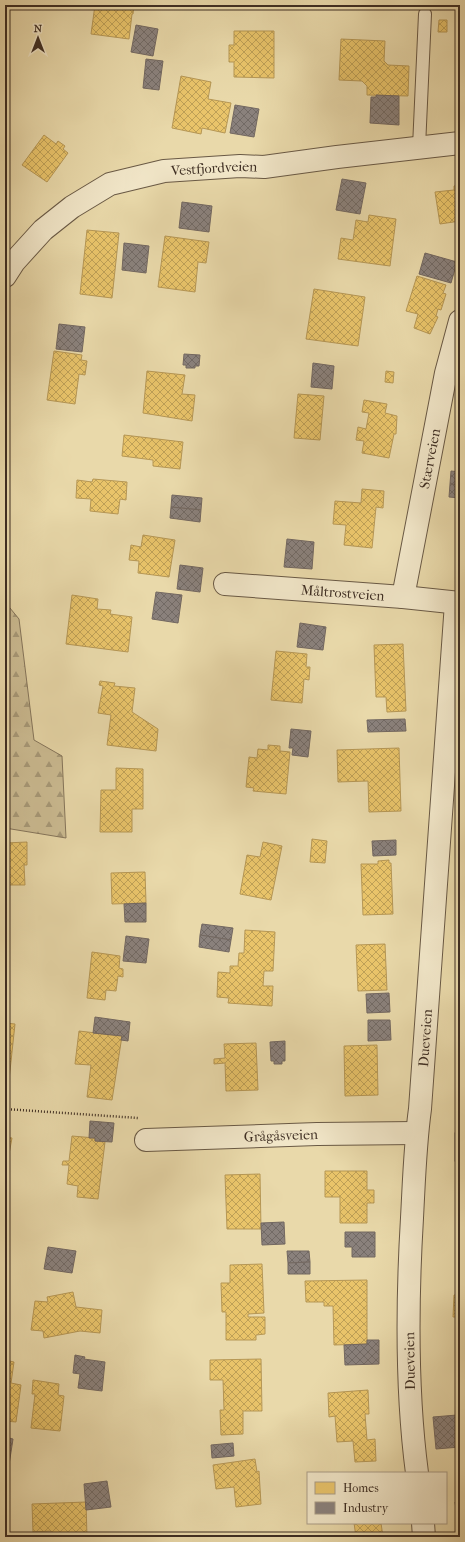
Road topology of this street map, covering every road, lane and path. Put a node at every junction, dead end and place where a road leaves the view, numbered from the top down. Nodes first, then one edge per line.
1 (425, 14) dead end
2 (460, 143) edge
3 (419, 147) junction
4 (5, 276) edge
5 (460, 321) edge
6 (224, 584) dead end
7 (404, 597) junction
8 (458, 603) edge
9 (5, 1109) edge
10 (140, 1119) dead end
11 (416, 1134) junction
12 (146, 1140) dead end
13 (417, 1472) edge
14 (423, 1524) edge
15 (424, 1537) edge

1 - 3 lane
2 - 3 street, Vestfjordveien
3 - 4 street, Vestfjordveien
5 - 7 street, Stærveien
6 - 7 street, Måltrostveien
7 - 8 street, Måltrostveien
8 - 11 street, Dueveien
9 - 10 path
11 - 12 street, Grågåsveien
11 - 13 street, Dueveien
14 - 15 street

